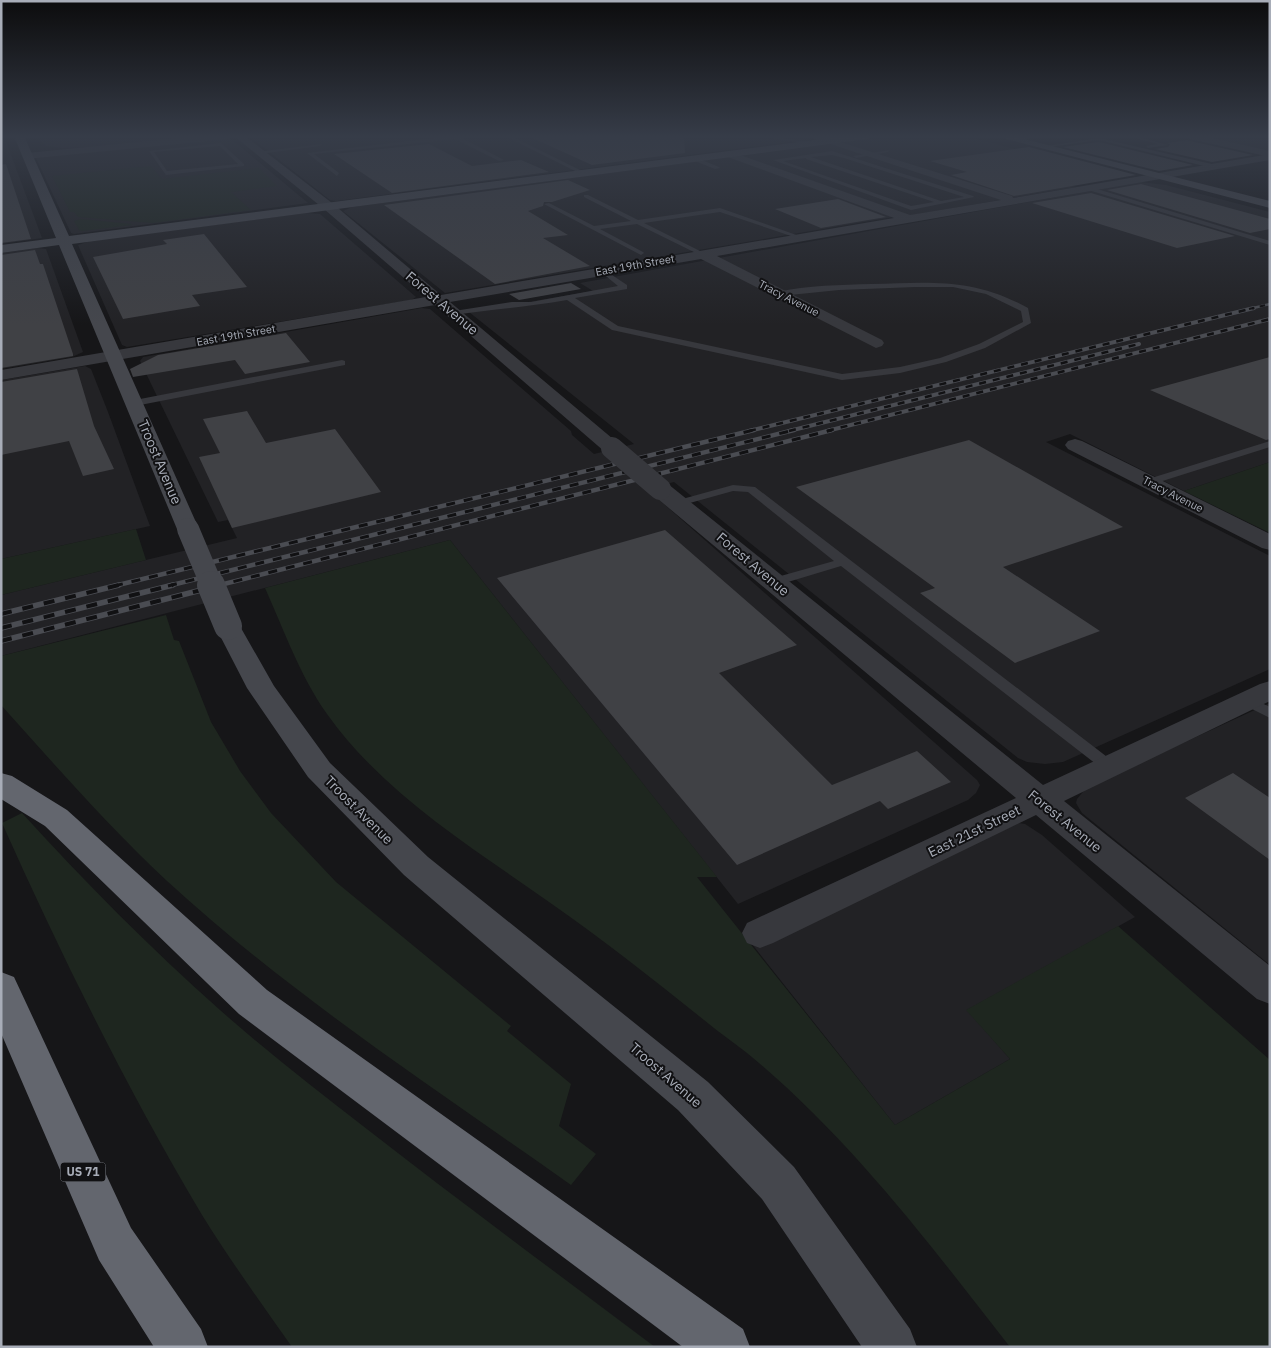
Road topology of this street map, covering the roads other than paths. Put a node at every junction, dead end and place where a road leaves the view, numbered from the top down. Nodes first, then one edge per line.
1 (46, 199) edge
2 (319, 199) edge
3 (383, 199) edge
4 (592, 199) edge
5 (852, 199) edge
6 (885, 199) edge
7 (930, 199) edge
8 (966, 199) edge
9 (1010, 199) edge
10 (1020, 199) edge
11 (1123, 199) edge
12 (1245, 199) edge
13 (1013, 200) junction
14 (942, 203) junction
15 (547, 204) dead end
16 (1270, 205) edge
17 (328, 206) junction
18 (961, 209) junction
19 (907, 219) junction
20 (638, 222) junction
21 (593, 228) junction
22 (799, 237) junction
23 (64, 241) junction
24 (1270, 243) edge
25 (1, 249) edge
26 (641, 253) dead end
27 (702, 254) junction
28 (604, 271) junction
29 (780, 294) junction
30 (569, 298) junction
31 (439, 300) junction
32 (454, 313) junction
33 (876, 343) dead end
34 (114, 356) junction
35 (342, 363) dead end
36 (1, 375) edge
37 (135, 403) junction
38 (1270, 444) edge
39 (1075, 445) dead end
40 (1149, 482) junction
41 (669, 496) junction
42 (1270, 543) edge
43 (843, 562) junction
44 (774, 582) junction
45 (1262, 701) edge
46 (1110, 767) junction
47 (1, 784) edge
48 (1039, 800) junction
49 (760, 933) dead end
50 (1, 988) edge
51 (1270, 988) edge
52 (183, 1347) edge
53 (725, 1347) edge
54 (892, 1347) edge

1 - 23 main road, Troost Avenue
2 - 17 street, Forest Avenue
3 - 17 main road
4 - 20 lane
5 - 19 street
6 - 14 lane
7 - 14 lane
8 - 14 lane
9 - 13 street
10 - 13 street, East 19th Street
11 - 24 lane
12 - 16 main road
13 - 18 street, East 19th Street
14 - 18 lane
15 - 21 lane
17 - 23 main road
17 - 31 street, Forest Avenue
18 - 19 street, East 19th Street
19 - 22 street, East 19th Street
20 - 21 lane
20 - 22 lane
20 - 27 lane
21 - 26 lane
22 - 27 street, East 19th Street
23 - 25 main road
23 - 34 main road, Troost Avenue
27 - 28 street, East 19th Street
27 - 29 street, Tracy Avenue
28 - 30 lane
28 - 31 street, East 19th Street
29 - 30 lane
29 - 33 street, Tracy Avenue
30 - 32 lane
31 - 32 street, Forest Avenue
31 - 34 street, East 19th Street
32 - 41 street, Forest Avenue, bridge
34 - 36 street, East 19th Street
34 - 37 main road, Troost Avenue
35 - 37 lane
37 - 54 main road, Troost Avenue, bridge
38 - 40 lane
39 - 40 street, Tracy Avenue
40 - 42 street, Tracy Avenue
41 - 43 lane
41 - 44 street, Forest Avenue
43 - 44 lane
43 - 46 lane
44 - 48 street, Forest Avenue
45 - 46 street, East 21st Street
46 - 48 street, East 21st Street
47 - 53 highway
48 - 49 street, East 21st Street
48 - 51 street, Forest Avenue
50 - 52 highway, US 71

